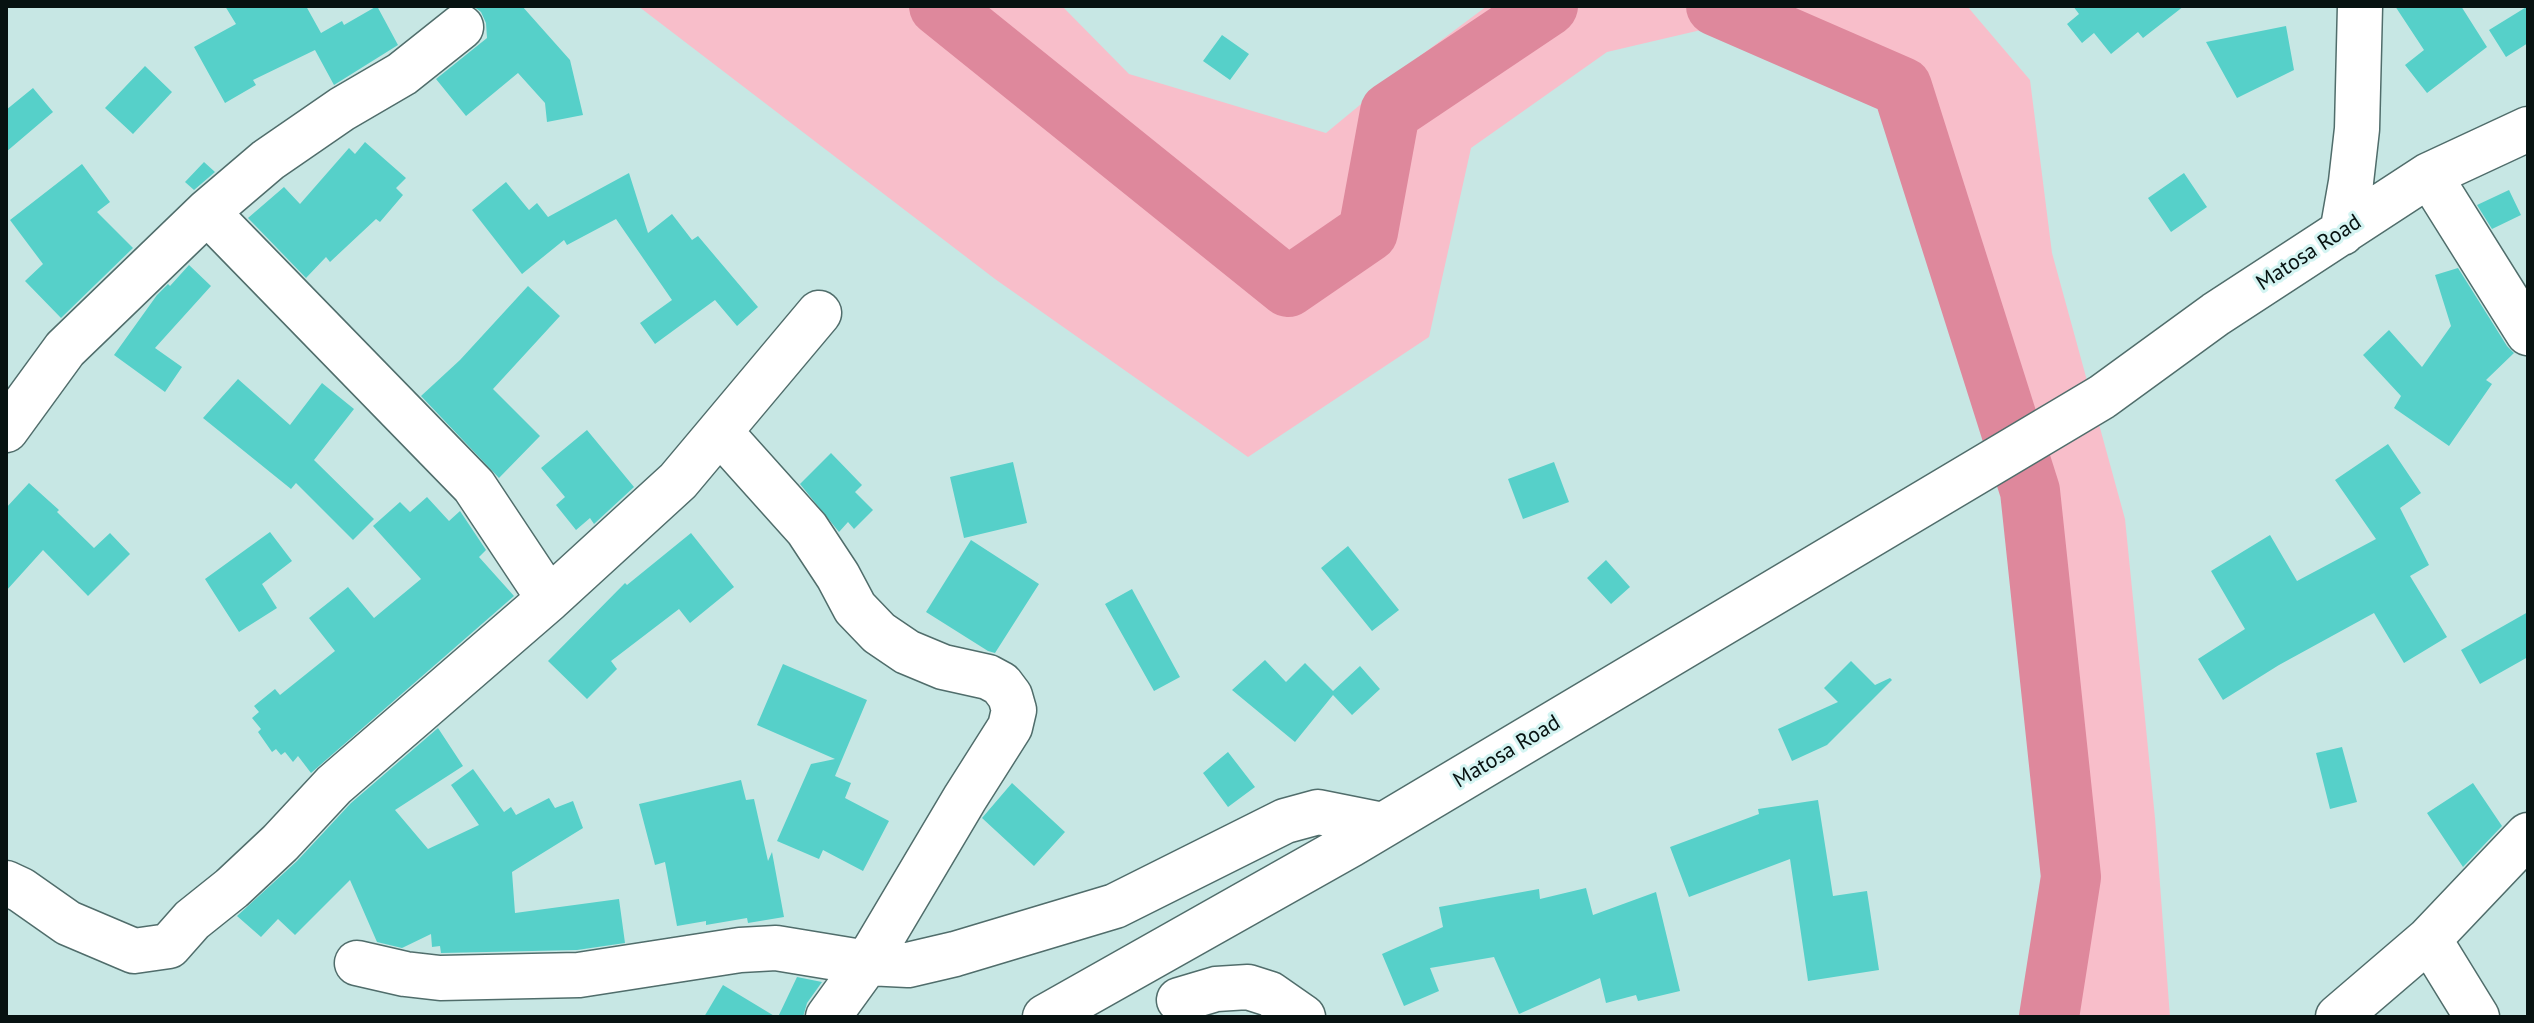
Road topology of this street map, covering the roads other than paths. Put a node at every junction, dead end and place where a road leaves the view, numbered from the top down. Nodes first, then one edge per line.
1 (2360, 6) edge
2 (461, 27) dead end
3 (2528, 129) edge
4 (2429, 175) junction
5 (207, 212) junction
6 (2342, 233) junction
7 (819, 313) dead end
8 (2528, 333) edge
9 (6, 430) edge
10 (720, 432) junction
11 (549, 599) junction
12 (1383, 825) junction
13 (2528, 835) edge
14 (6, 883) edge
15 (2429, 939) junction
16 (1151, 956) junction
17 (357, 963) dead end
18 (867, 963) junction
19 (1183, 1008) edge
20 (828, 1017) edge
21 (1045, 1017) edge
22 (1303, 1017) edge
23 (2338, 1017) edge
24 (2477, 1017) edge

1 - 6 street
2 - 5 street
3 - 4 street, Matosa Road
4 - 6 street, Matosa Road
4 - 8 street
5 - 9 street
5 - 11 street
6 - 12 street, Matosa Road
7 - 10 street
10 - 11 street
10 - 18 street
11 - 14 street
12 - 16 street, Matosa Road
12 - 18 street
13 - 15 street
15 - 23 street
15 - 24 street
16 - 19 street
16 - 21 street, Matosa Road
17 - 18 street
18 - 20 street
19 - 22 street

